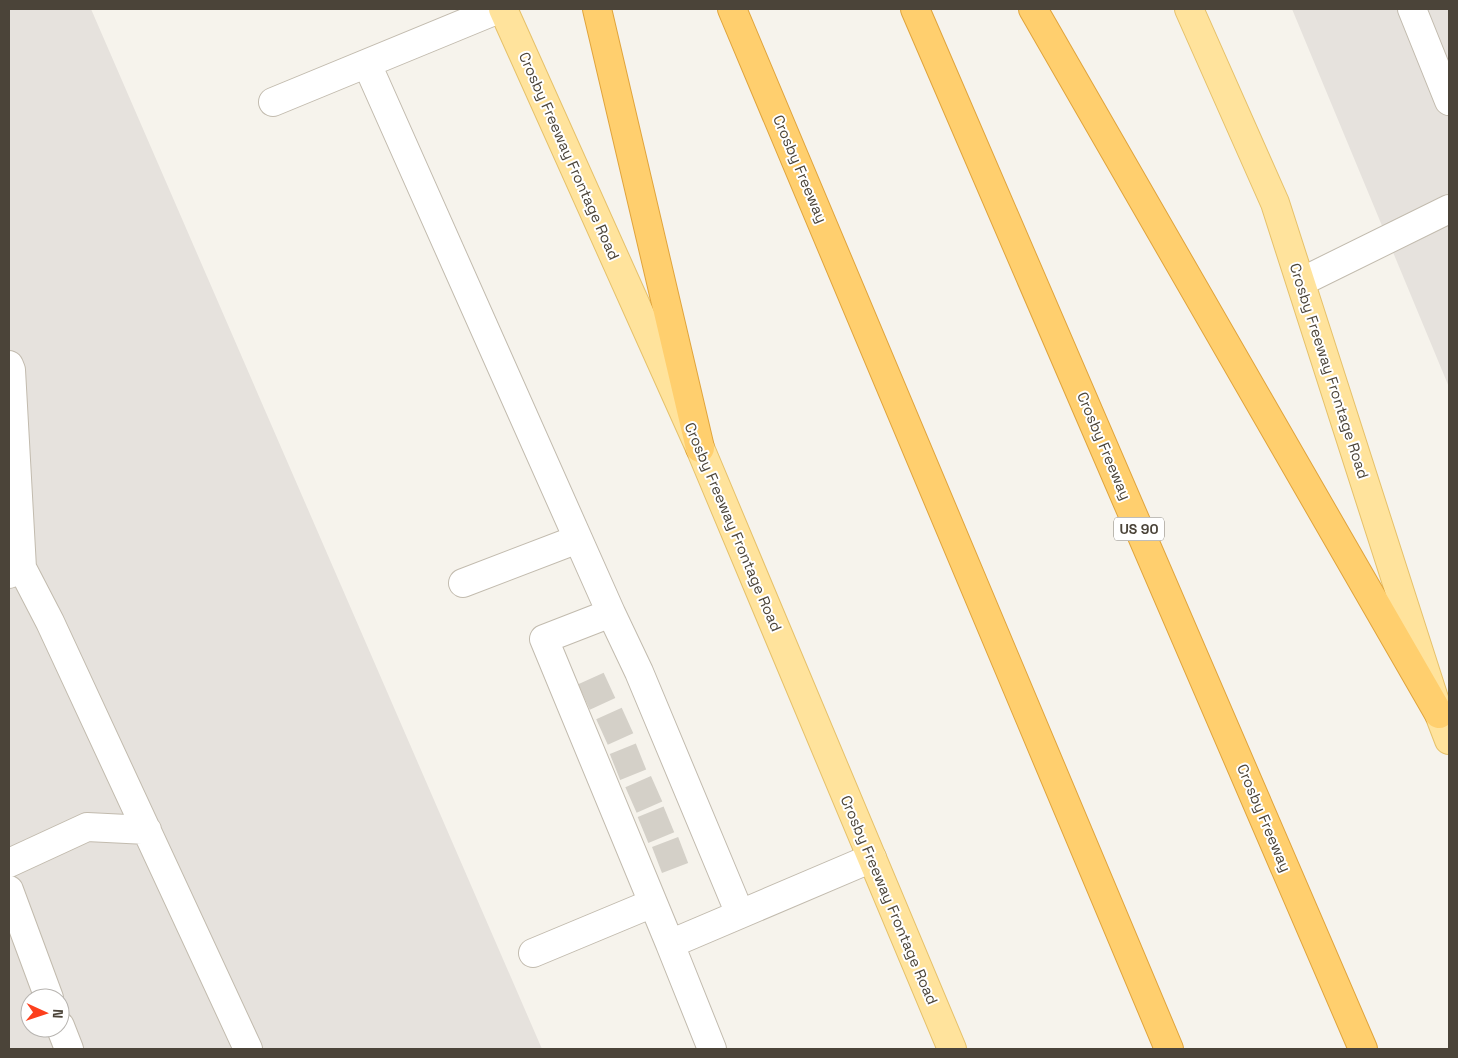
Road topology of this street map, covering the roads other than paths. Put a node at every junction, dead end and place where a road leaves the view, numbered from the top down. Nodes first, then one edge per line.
1 (499, 9) edge
2 (503, 9) edge
3 (598, 9) edge
4 (732, 9) edge
5 (916, 9) edge
6 (1033, 9) edge
7 (1189, 9) edge
8 (1412, 9) edge
9 (367, 64) junction
10 (1449, 101) edge
11 (273, 102) dead end
12 (1449, 209) edge
13 (1301, 282) junction
14 (9, 365) edge
15 (700, 448) junction
16 (578, 539) junction
17 (16, 571) edge
18 (463, 583) dead end
19 (611, 613) junction
20 (1438, 714) junction
21 (1449, 740) edge
22 (148, 830) junction
23 (872, 858) junction
24 (9, 863) edge
25 (9, 890) edge
26 (653, 903) junction
27 (740, 914) junction
28 (670, 944) junction
29 (533, 953) dead end
30 (46, 988) edge
31 (248, 1049) edge
32 (712, 1049) edge
33 (952, 1049) edge
34 (1169, 1049) edge
35 (1363, 1049) edge

1 - 9 lane
2 - 15 main road, Crosby Freeway Frontage Road
3 - 15 highway
4 - 34 highway, Crosby Freeway
5 - 35 highway, Crosby Freeway / US 90
6 - 20 highway
7 - 13 main road, Crosby Freeway Frontage Road
8 - 10 lane
9 - 11 lane
9 - 16 lane
12 - 13 lane
13 - 20 main road, Crosby Freeway Frontage Road
14 - 17 lane
15 - 23 main road, Crosby Freeway Frontage Road
16 - 18 lane
16 - 19 lane
17 - 22 lane
19 - 26 lane
19 - 27 lane
20 - 21 main road, Crosby Freeway Frontage Road
22 - 24 lane
22 - 31 lane
23 - 27 lane
23 - 33 main road, Crosby Freeway Frontage Road
25 - 30 lane
26 - 28 lane
26 - 29 lane
27 - 28 lane
28 - 32 lane

